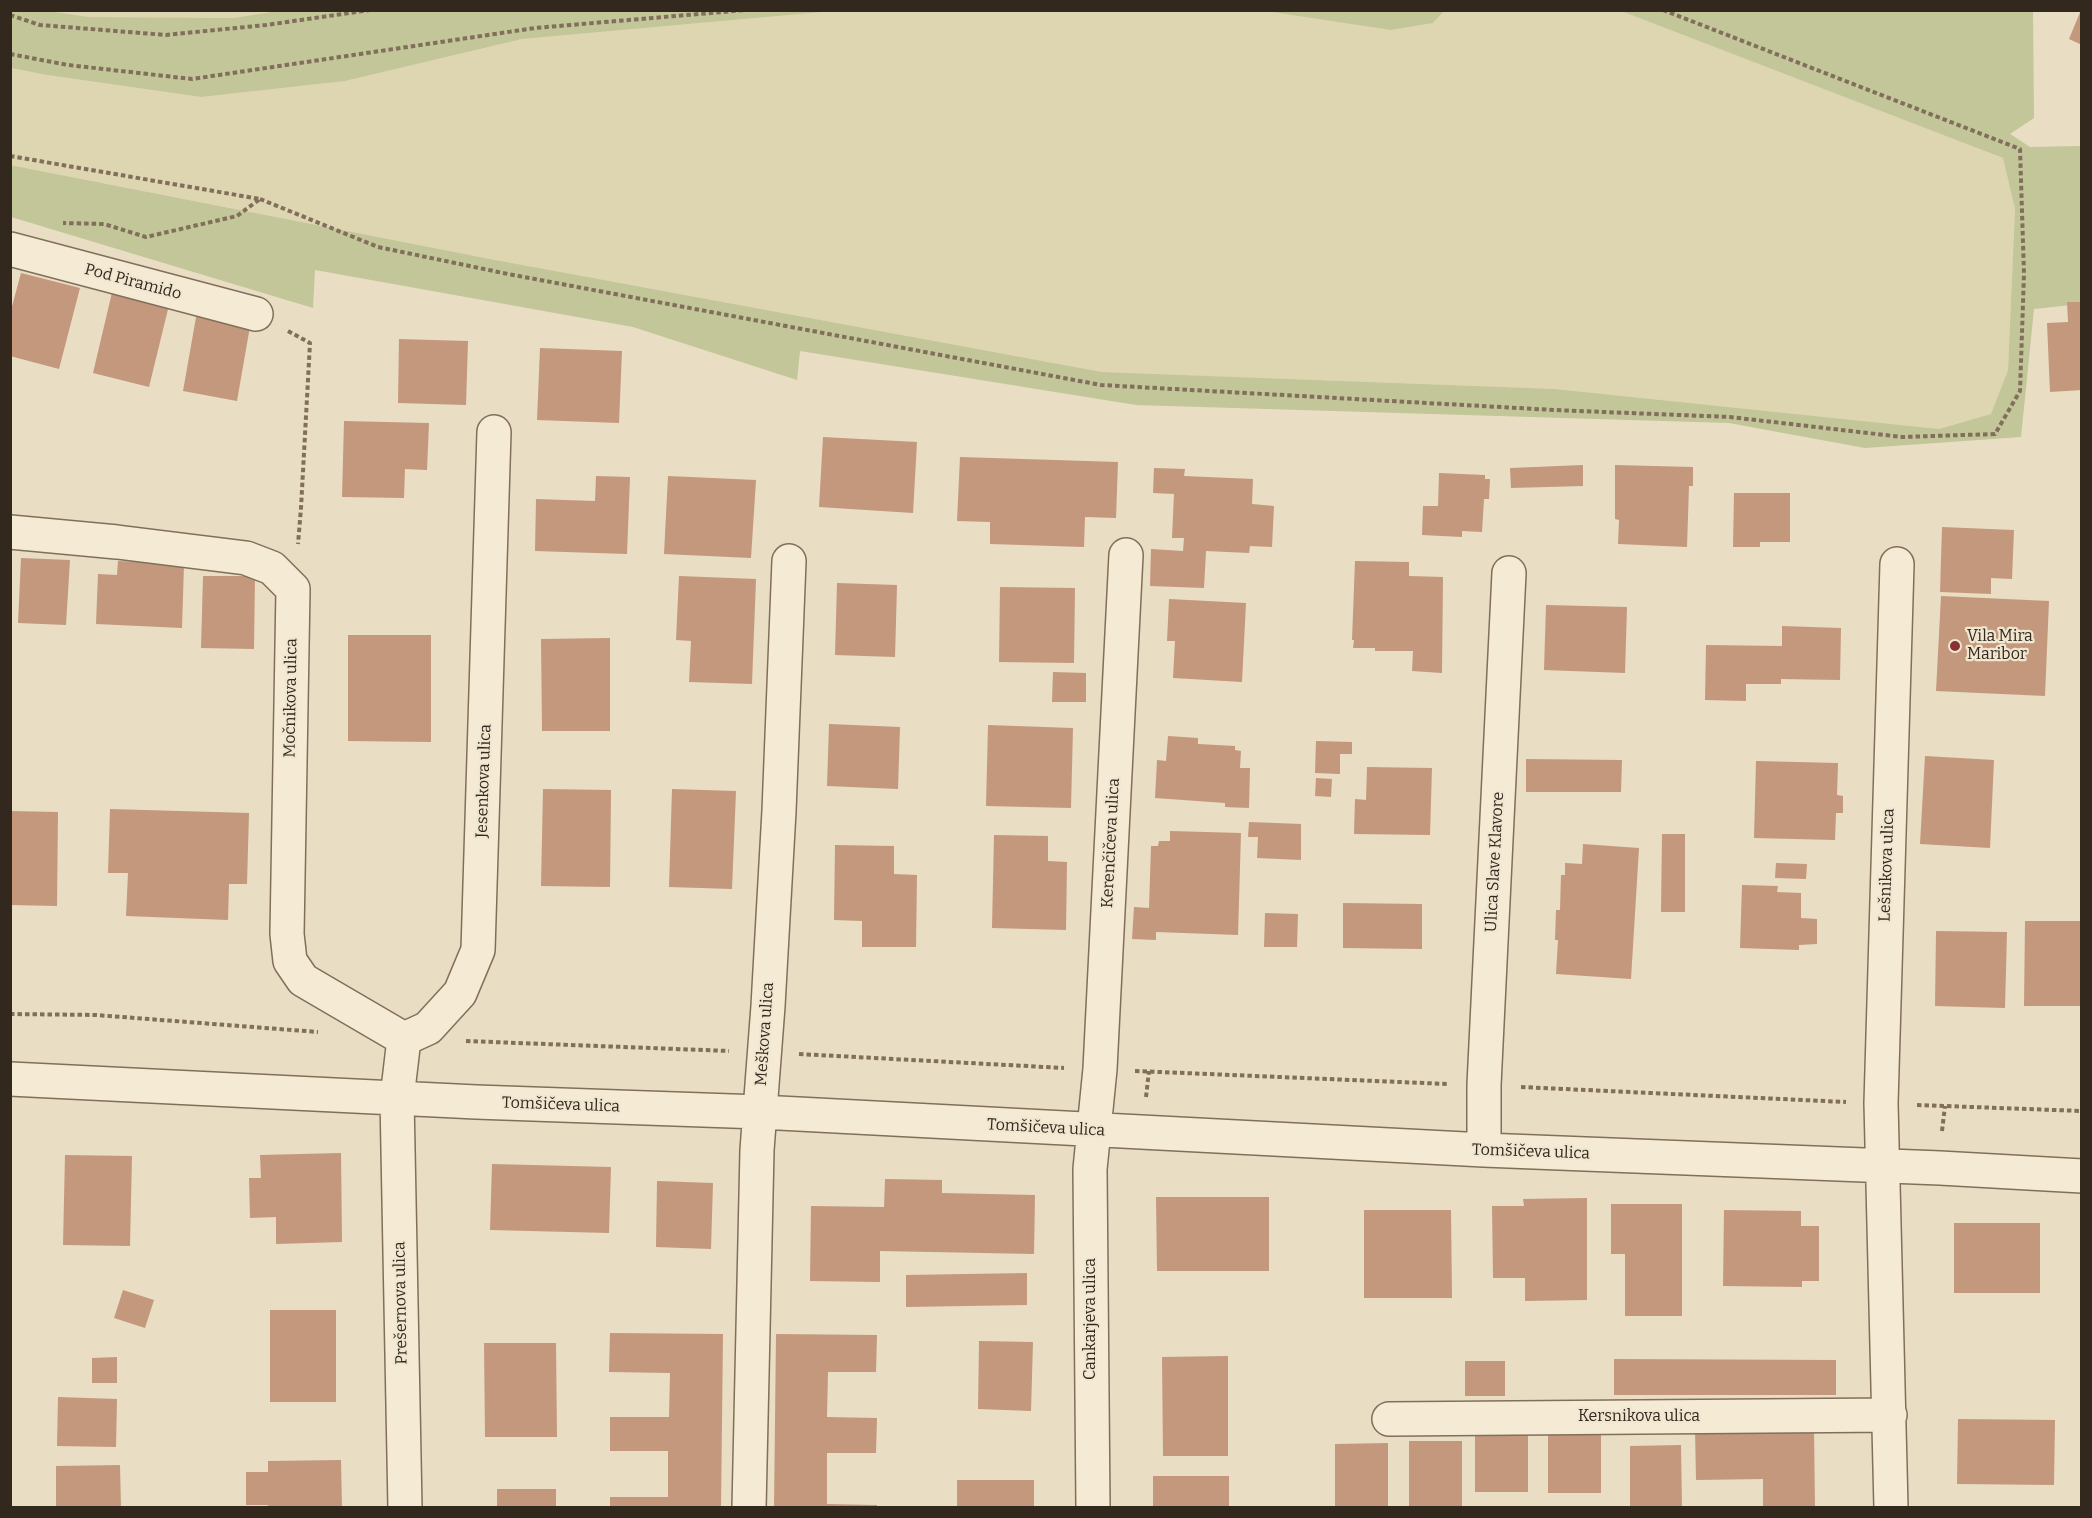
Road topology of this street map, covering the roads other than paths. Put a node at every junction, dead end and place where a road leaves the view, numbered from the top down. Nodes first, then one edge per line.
1 (10, 249) edge
2 (256, 314) dead end
3 (494, 432) dead end
4 (10, 532) edge
5 (1126, 555) dead end
6 (789, 561) dead end
7 (1896, 564) dead end
8 (1509, 573) dead end
9 (404, 1038) junction
10 (10, 1079) edge
11 (397, 1098) junction
12 (760, 1112) junction
13 (1093, 1130) junction
14 (1484, 1150) junction
15 (1881, 1166) junction
16 (2082, 1176) edge
17 (1890, 1415) junction
18 (1389, 1419) dead end
19 (405, 1508) edge
20 (749, 1508) edge
21 (1093, 1508) edge
22 (1891, 1508) edge

1 - 2 street, Pod Piramido
3 - 9 street, Jesenkova ulica
4 - 9 street, Močnikova ulica
5 - 13 street, Kerenčičeva ulica
6 - 12 street, Meškova ulica
7 - 15 street, Lešnikova ulica
8 - 14 street, Ulica Slave Klavore
9 - 11 street
10 - 11 street, Tomšičeva ulica
11 - 12 street, Tomšičeva ulica
11 - 19 street, Prešernova ulica
12 - 13 street, Tomšičeva ulica
12 - 20 street, Meškova ulica
13 - 14 street, Tomšičeva ulica
13 - 21 street, Cankarjeva ulica
14 - 15 street, Tomšičeva ulica
15 - 16 street, Tomšičeva ulica
15 - 17 street
17 - 18 street, Kersnikova ulica
17 - 22 street

